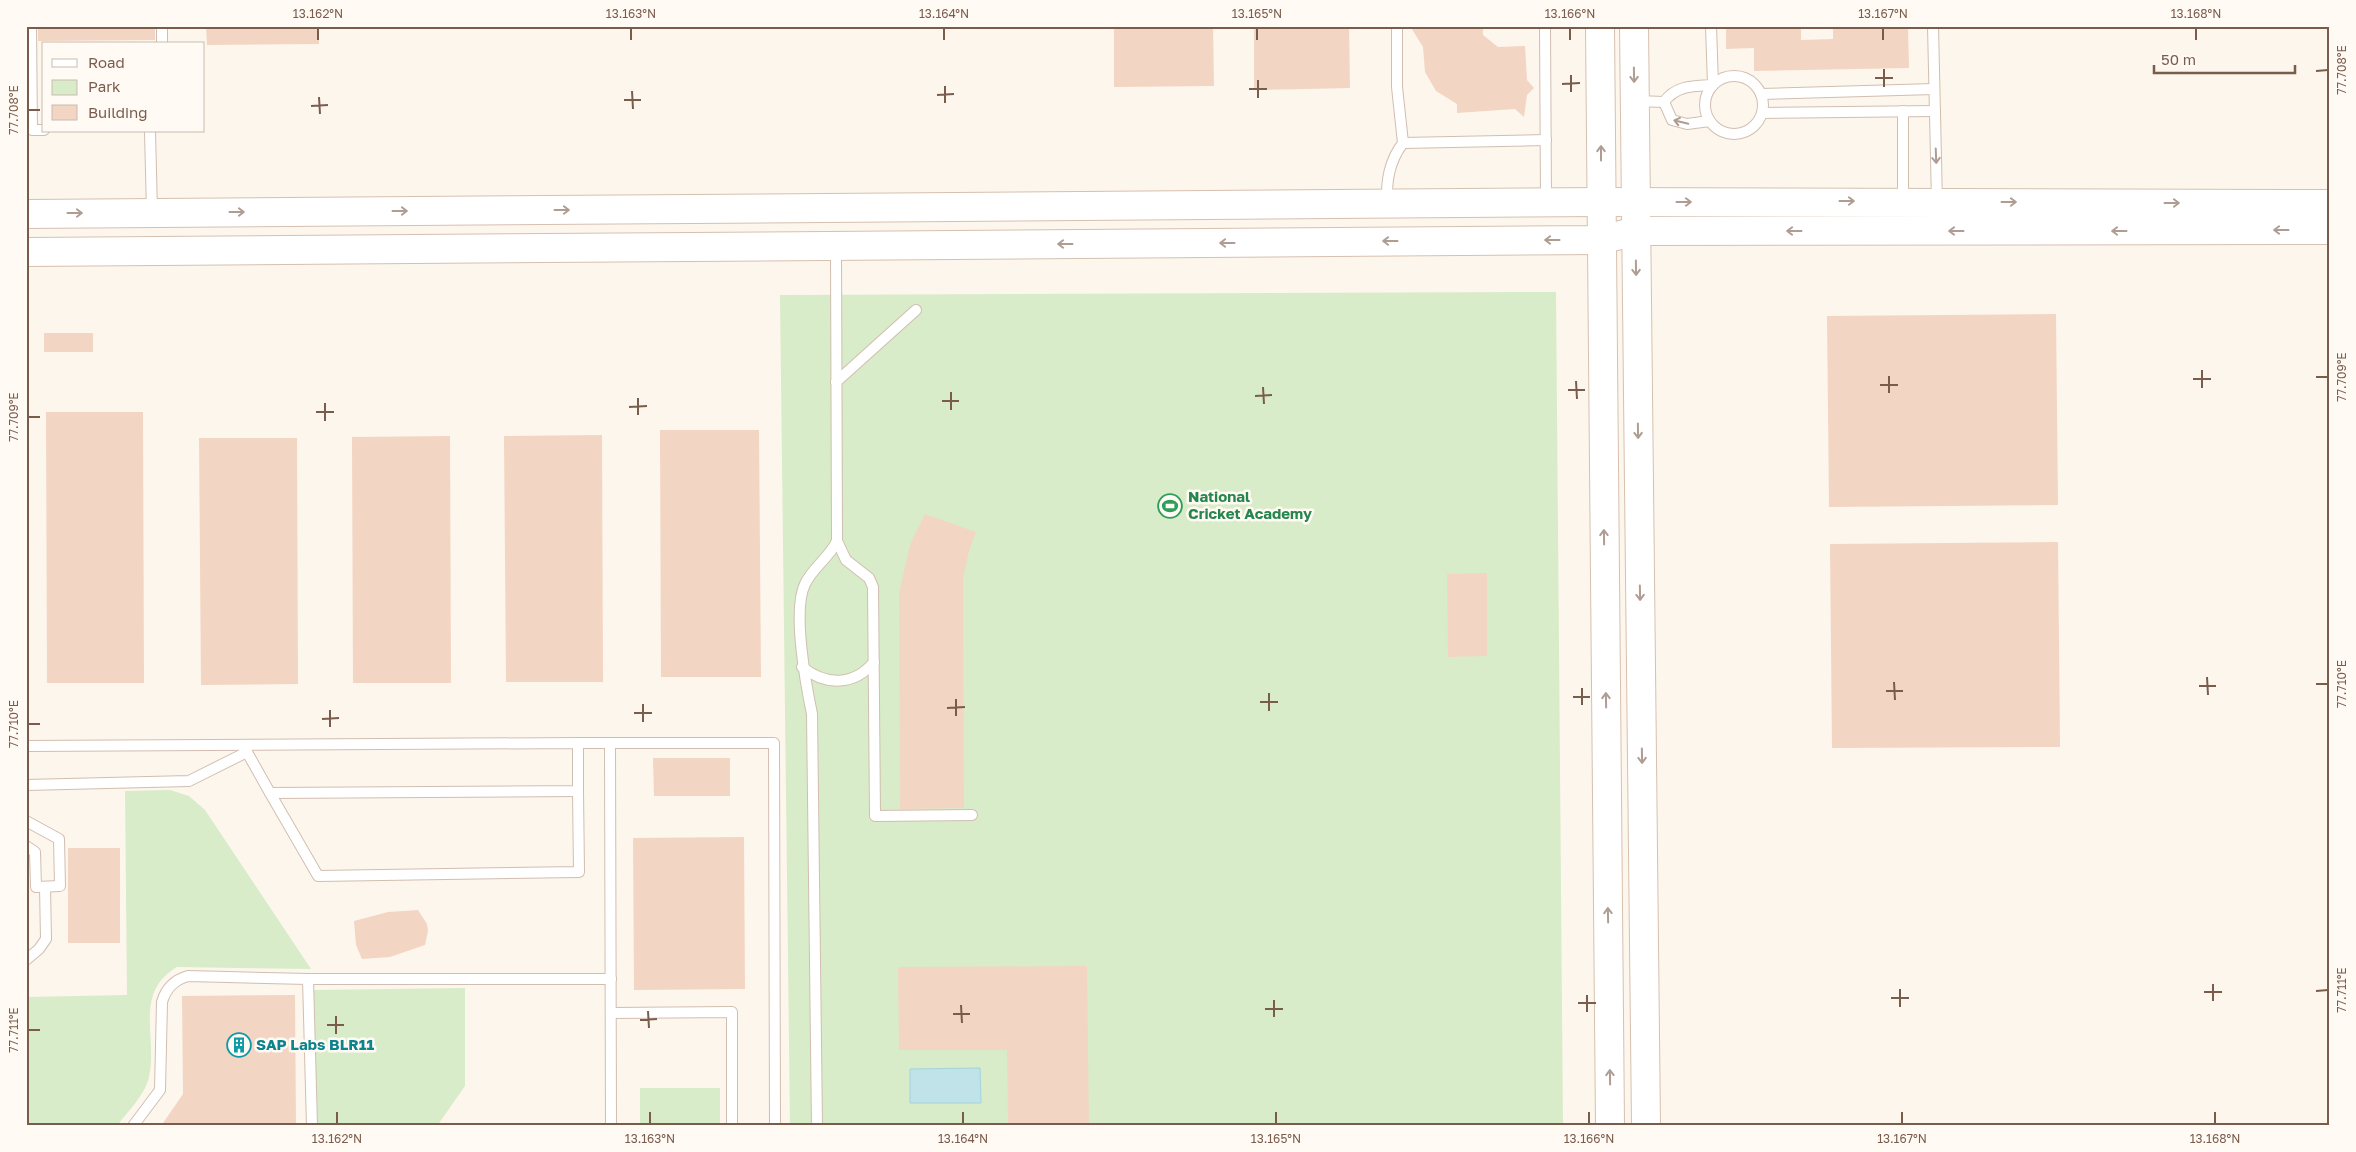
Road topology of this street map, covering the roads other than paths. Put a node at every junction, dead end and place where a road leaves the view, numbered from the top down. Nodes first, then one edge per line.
1 (31, 26) edge
2 (162, 26) edge
3 (1397, 26) edge
4 (1545, 26) edge
5 (1600, 26) edge
6 (1634, 26) edge
7 (1711, 26) edge
8 (1932, 26) edge
9 (162, 42) edge
10 (1713, 85) junction
11 (1934, 88) junction
12 (1762, 94) junction
13 (1634, 102) junction
14 (1664, 102) junction
15 (1903, 111) junction
16 (1934, 111) junction
17 (1762, 113) junction
18 (1710, 121) junction
19 (42, 130) edge
20 (150, 132) edge
21 (1546, 140) junction
22 (1403, 143) junction
23 (1903, 201) junction
24 (1546, 202) junction
25 (1602, 202) junction
26 (1636, 202) junction
27 (1937, 202) junction
28 (1388, 204) junction
29 (2330, 204) edge
30 (152, 213) junction
31 (26, 214) edge
32 (2330, 230) edge
33 (1636, 231) junction
34 (1601, 240) junction
35 (836, 246) junction
36 (26, 252) edge
37 (916, 310) dead end
38 (836, 382) junction
39 (837, 541) junction
40 (874, 662) junction
41 (802, 667) junction
42 (578, 743) junction
43 (610, 743) junction
44 (26, 746) edge
45 (245, 748) junction
46 (26, 785) edge
47 (578, 791) junction
48 (270, 793) junction
49 (972, 815) dead end
50 (26, 821) edge
51 (26, 846) edge
52 (45, 887) junction
53 (26, 960) edge
54 (308, 979) junction
55 (611, 979) junction
56 (611, 1013) junction
57 (133, 1126) edge
58 (312, 1126) edge
59 (611, 1126) edge
60 (732, 1126) edge
61 (775, 1126) edge
62 (817, 1126) edge
63 (1610, 1126) edge
64 (1646, 1126) edge

1 - 19 lane
2 - 9 lane
3 - 22 lane
4 - 21 lane
25 -> 5 main road
6 -> 13 main road
7 - 10 lane
8 - 11 lane
10 - 12 lane
10 - 14 lane
10 - 18 lane
11 - 12 lane
11 - 16 lane
12 - 17 lane
13 - 14 lane
13 - 26 main road
18 -> 14 lane
15 - 16 lane
15 - 17 lane
15 - 23 lane
16 -> 27 lane
17 - 18 lane
20 - 30 lane
21 - 22 lane
21 - 24 lane
22 - 28 lane
26 -> 23 main road
23 - 27 main road
24 - 25 main road
24 - 28 main road
25 - 26 main road
25 - 34 main road
26 - 33 main road
27 -> 29 main road
30 -> 28 main road
31 -> 30 main road
32 -> 33 main road
33 - 34 main road
33 -> 64 main road
34 -> 35 main road
63 -> 34 main road
35 - 36 main road
35 - 38 lane
37 - 38 lane
38 - 39 lane
39 - 40 lane
39 - 41 lane
40 - 41 lane
40 - 49 lane
41 - 62 lane
42 - 43 lane
42 - 45 lane
42 - 47 lane
43 - 55 lane
43 - 61 lane
44 - 45 lane
45 - 46 lane
45 - 48 lane
47 - 48 lane
47 - 48 lane
50 - 52 lane
51 - 52 lane
52 - 53 lane
54 - 55 lane
54 - 57 lane
54 - 58 lane
55 - 56 lane
56 - 59 lane
56 - 60 lane

